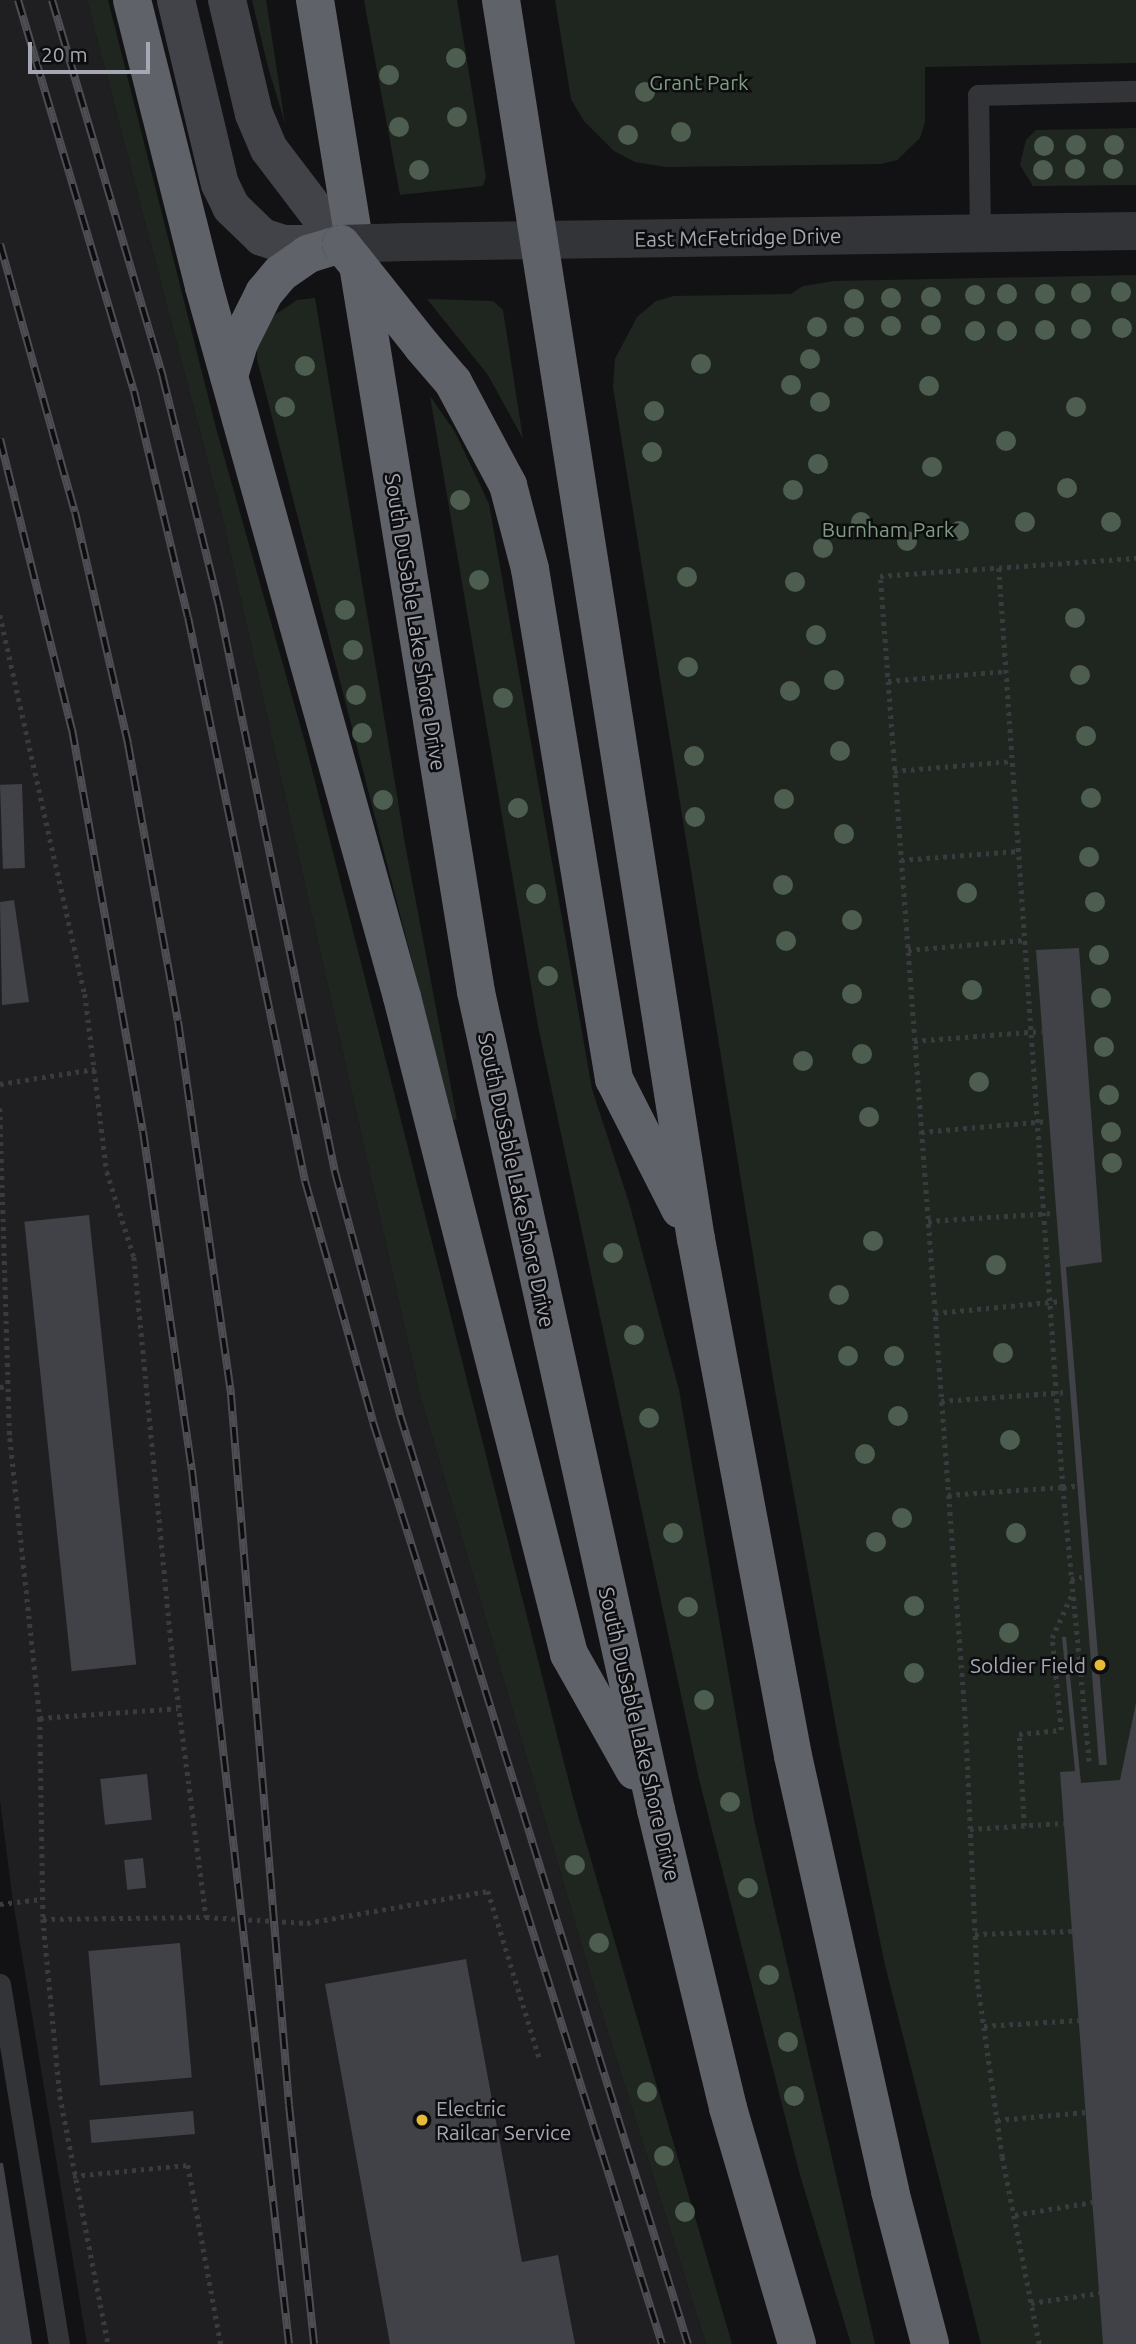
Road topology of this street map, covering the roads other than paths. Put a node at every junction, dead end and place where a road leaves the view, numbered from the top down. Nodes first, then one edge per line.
1 (132, 0) edge
2 (176, 0) edge
3 (227, 0) edge
4 (315, 0) edge
5 (501, 0) edge
6 (1136, 91) edge
7 (1136, 231) edge
8 (980, 233) junction
9 (539, 240) junction
10 (318, 247) junction
11 (229, 376) junction
12 (696, 1238) junction
13 (656, 1810) junction
14 (0, 1984) edge
15 (59, 2344) edge
16 (797, 2344) edge
17 (930, 2344) edge

1 - 11 highway
2 - 10 main road
3 - 10 main road
4 - 13 highway, South DuSable Lake Shore Drive
5 - 9 highway
6 - 8 lane
7 - 8 street, East McFetridge Drive
8 - 9 street, East McFetridge Drive
9 - 10 street, East McFetridge Drive, bridge
9 - 12 highway
10 - 11 highway
10 - 12 highway, bridge
11 - 13 highway
12 - 17 highway
13 - 16 highway, South DuSable Lake Shore Drive
14 - 15 lane

